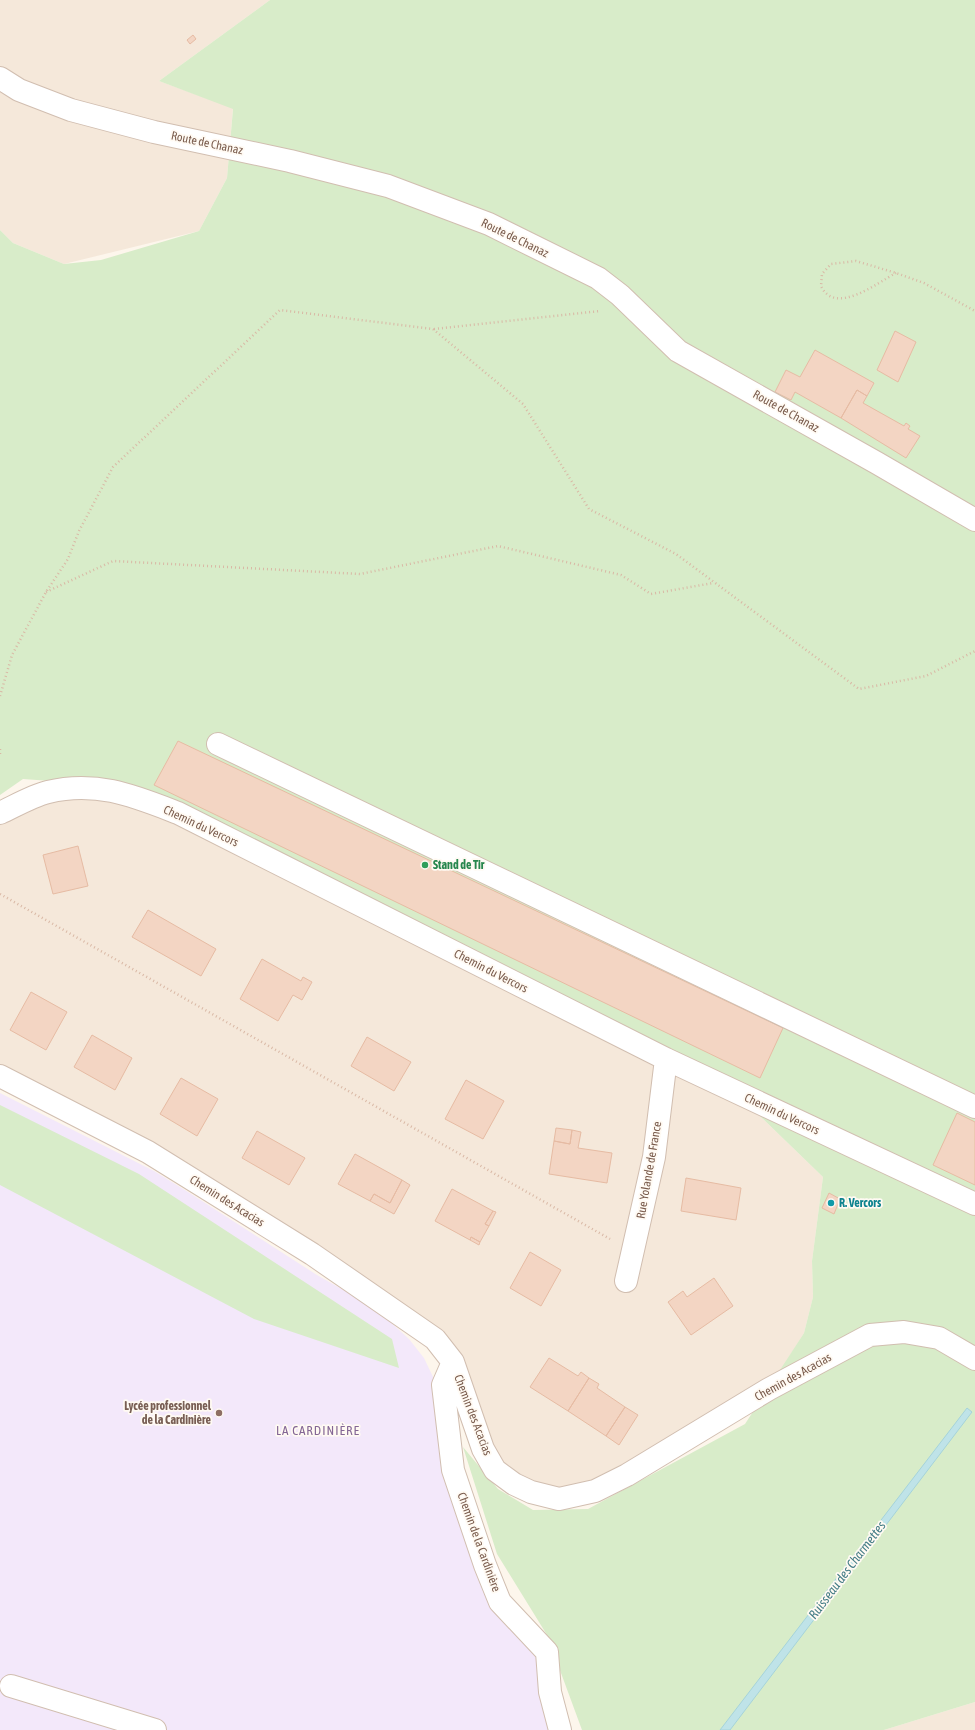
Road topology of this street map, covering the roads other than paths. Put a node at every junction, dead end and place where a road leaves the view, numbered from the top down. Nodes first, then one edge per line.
1 (0, 78) edge
2 (975, 520) edge
3 (218, 744) dead end
4 (0, 813) edge
5 (666, 1059) junction
6 (0, 1076) edge
7 (975, 1107) edge
8 (975, 1204) edge
9 (626, 1281) dead end
10 (975, 1359) edge
11 (453, 1362) junction
12 (11, 1686) dead end
13 (125, 1726) edge
14 (155, 1730) edge
15 (560, 1730) edge

1 - 2 street, Route de Chanaz
3 - 7 street
4 - 5 street, Chemin du Vercors
5 - 8 street, Chemin du Vercors
5 - 9 street, Rue Yolande de France
6 - 11 street, Chemin des Acacias
10 - 11 street, Chemin des Acacias
11 - 15 street, Chemin de la Cardinière
12 - 13 street
13 - 14 street

